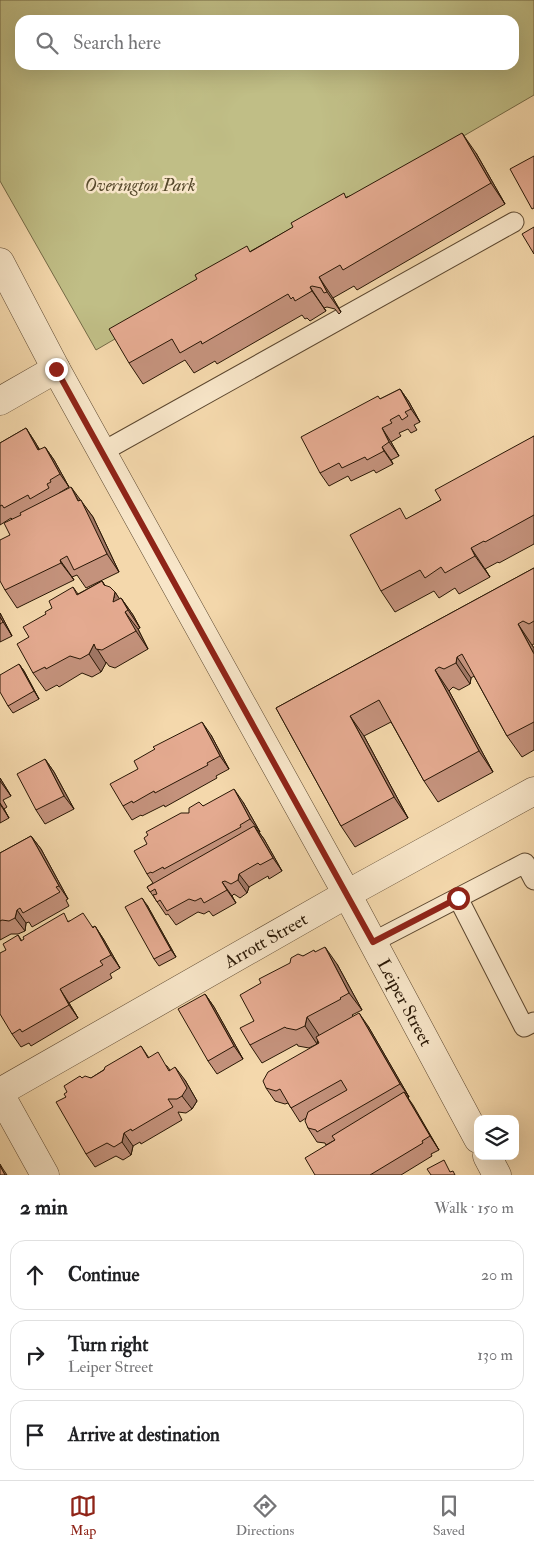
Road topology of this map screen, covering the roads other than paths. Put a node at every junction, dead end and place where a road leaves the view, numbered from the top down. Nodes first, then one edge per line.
1 (514, 222) dead end
2 (0, 262) edge
3 (56, 369) junction
4 (0, 401) edge
5 (102, 452) junction
6 (534, 791) edge
7 (534, 880) edge
8 (347, 894) junction
9 (458, 898) junction
10 (373, 942) junction
11 (534, 1022) edge
12 (0, 1093) edge
13 (474, 1131) edge
14 (489, 1160) edge
15 (45, 1175) edge
16 (497, 1175) edge

1 - 5 lane
2 - 3 street, Leiper Street
3 - 4 street
3 - 5 street, Leiper Street
5 - 8 street, Leiper Street
6 - 8 street, Arrott Street
7 - 9 lane
8 - 10 street, Leiper Street
8 - 12 street, Arrott Street
9 - 10 lane
9 - 11 lane
10 - 13 street, Leiper Street
12 - 15 street
14 - 16 street

